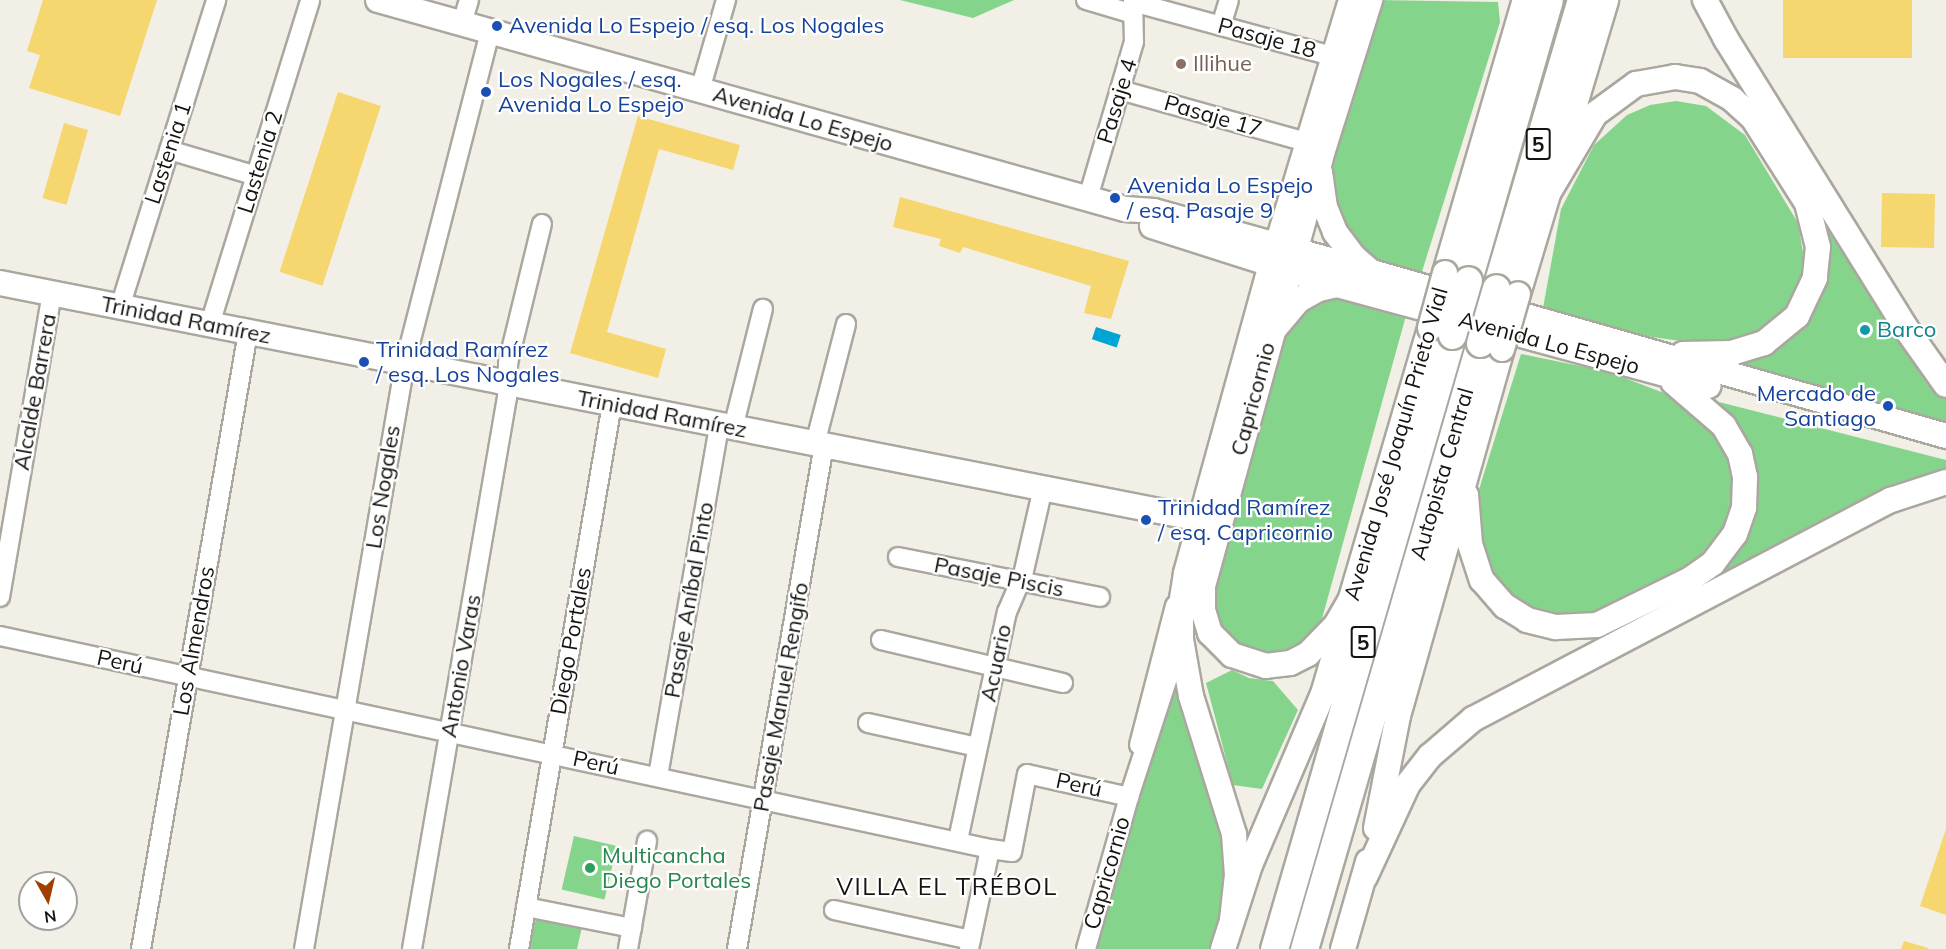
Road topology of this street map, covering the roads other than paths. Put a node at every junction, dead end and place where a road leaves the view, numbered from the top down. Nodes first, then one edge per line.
1 (216, 0) edge
2 (310, 0) edge
3 (378, 0) edge
4 (469, 0) edge
5 (726, 0) edge
6 (1086, 0) edge
7 (1229, 0) edge
8 (1346, 0) edge
9 (1351, 0) edge
10 (1370, 0) edge
11 (1504, 0) edge
12 (1525, 0) edge
13 (1548, 0) edge
14 (1581, 0) edge
15 (1606, 0) edge
16 (1706, 0) edge
17 (1132, 5) edge
18 (462, 24) junction
19 (1221, 26) junction
20 (1341, 26) junction
21 (490, 31) junction
22 (1332, 56) junction
23 (1507, 60) junction
24 (700, 90) junction
25 (1120, 90) junction
26 (169, 150) junction
27 (1313, 151) junction
28 (256, 176) junction
29 (1546, 197) junction
30 (1088, 198) junction
31 (542, 224) dead end
32 (1283, 257) junction
33 (1457, 276) junction
34 (1380, 277) junction
35 (0, 283) edge
36 (1337, 285) junction
37 (1507, 291) junction
38 (52, 294) junction
39 (120, 307) junction
40 (763, 309) dead end
41 (210, 324) junction
42 (846, 324) dead end
43 (248, 332) junction
44 (1441, 332) junction
45 (1271, 334) junction
46 (1491, 346) junction
47 (1653, 362) junction
48 (405, 363) junction
49 (507, 383) junction
50 (1946, 385) edge
51 (612, 404) junction
52 (726, 426) junction
53 (1946, 436) edge
54 (820, 445) junction
55 (1946, 446) edge
56 (1467, 472) junction
57 (1946, 482) edge
58 (1043, 488) junction
59 (1210, 519) junction
60 (898, 557) dead end
61 (1195, 573) junction
62 (1020, 583) junction
63 (0, 597) edge
64 (1100, 597) dead end
65 (1351, 599) junction
66 (0, 636) edge
67 (1181, 639) junction
68 (881, 640) dead end
69 (995, 666) junction
70 (188, 677) junction
71 (1063, 683) dead end
72 (346, 710) junction
73 (868, 723) dead end
74 (450, 732) junction
75 (977, 747) junction
76 (552, 754) junction
77 (658, 776) junction
78 (1129, 797) junction
79 (763, 798) junction
80 (958, 840) junction
81 (647, 841) dead end
82 (990, 849) junction
83 (1365, 877) junction
84 (526, 907) junction
85 (834, 910) dead end
86 (1232, 920) junction
87 (632, 928) junction
88 (970, 944) edge
89 (141, 949) edge
90 (304, 949) edge
91 (412, 949) edge
92 (519, 949) edge
93 (628, 949) edge
94 (737, 949) edge
95 (1086, 949) edge
96 (1223, 949) edge
97 (1274, 949) edge
98 (1304, 949) edge
99 (1343, 949) edge

1 - 26 street, Lastenia 1
2 - 28 street, Lastenia 2
3 - 18 main road, Avenida Lo Espejo
4 - 18 street
5 - 24 street
6 - 17 street, Pasaje 18
7 - 19 street
8 - 20 main road
9 - 20 main road, Capricornio
10 - 27 main road, Capricornio
11 - 23 main road
12 - 23 main road, Avenida José Joaquín Prieto Vial
13 - 33 highway, Autopista Central / 5
14 - 37 highway, Autopista Central / 5
15 - 29 main road
16 - 50 main road
17 - 19 street, Pasaje 18
17 - 25 street, Pasaje 4
18 - 21 main road, Avenida Lo Espejo
19 - 22 street, Pasaje 18
20 - 22 main road, Capricornio
21 - 24 main road, Avenida Lo Espejo
21 - 48 street, Los Nogales
22 - 27 main road, Capricornio
23 - 33 main road, Avenida José Joaquín Prieto Vial
24 - 30 main road, Avenida Lo Espejo
25 - 27 street, Pasaje 17
25 - 30 street, Pasaje 4
26 - 28 street
26 - 39 street, Lastenia 1
27 - 32 main road, Capricornio
27 - 34 main road
28 - 41 street, Lastenia 2
29 - 37 main road
29 - 47 main road
30 - 32 main road, Avenida Lo Espejo
31 - 49 street, Antonio Varas
32 - 34 main road, Avenida Lo Espejo
32 - 36 main road, Avenida Lo Espejo
32 - 45 main road, Capricornio
32 - 59 main road, Capricornio
33 - 44 highway, Autopista Central / 5, bridge
34 - 47 main road, Avenida Lo Espejo
35 - 38 main road, Trinidad Ramírez
36 - 45 main road
36 - 47 main road, Avenida Lo Espejo
37 - 46 highway, Autopista Central / 5, bridge
38 - 39 main road, Trinidad Ramírez
38 - 63 street, Alcalde Barrera
39 - 41 main road, Trinidad Ramírez
40 - 52 street, Pasaje Aníbal Pinto
41 - 43 main road, Trinidad Ramírez
42 - 54 street, Pasaje Manuel Rengifo
43 - 48 main road, Trinidad Ramírez
43 - 70 street, Los Almendros
44 - 65 main road, Avenida José Joaquín Prieto Vial
44 - 97 highway, Autopista Central / 5
45 - 59 main road, Capricornio
46 - 56 main road
46 - 98 highway, Autopista Central / 5
47 - 53 main road, Avenida Lo Espejo
47 - 55 main road, Avenida Lo Espejo
47 - 56 main road
48 - 49 main road, Trinidad Ramírez
48 - 72 street, Los Nogales
49 - 51 main road, Trinidad Ramírez
49 - 74 street, Antonio Varas
51 - 52 main road, Trinidad Ramírez
51 - 76 street, Diego Portales
52 - 54 main road, Trinidad Ramírez
52 - 77 street, Pasaje Aníbal Pinto
54 - 58 main road, Trinidad Ramírez
54 - 79 street, Pasaje Manuel Rengifo
56 - 83 main road
57 - 83 main road
58 - 59 main road, Trinidad Ramírez
58 - 62 street, Acuario
59 - 61 main road, Capricornio
60 - 62 street, Pasaje Piscis
61 - 65 main road
61 - 67 main road
61 - 78 street, Capricornio
62 - 64 street, Pasaje Piscis
62 - 69 street, Acuario
65 - 86 main road, Avenida José Joaquín Prieto Vial
66 - 70 street, Perú
67 - 78 street, Capricornio
67 - 86 main road
68 - 69 street
69 - 71 street
69 - 75 street, Acuario
70 - 72 street, Perú
70 - 89 street, Los Almendros
72 - 74 street, Perú
72 - 90 street, Los Nogales
73 - 75 street
74 - 76 street, Perú
74 - 91 street, Antonio Varas
75 - 80 street, Acuario
76 - 77 street, Perú
76 - 84 street, Diego Portales
77 - 79 street, Perú
78 - 82 street, Perú
78 - 95 street, Capricornio
79 - 80 street, Perú
79 - 94 street, Pasaje Manuel Rengifo
80 - 82 street, Perú
81 - 87 street
82 - 88 street
83 - 99 main road
84 - 87 street
84 - 92 street, Diego Portales
85 - 88 street
86 - 96 main road, Avenida José Joaquín Prieto Vial
87 - 93 street

